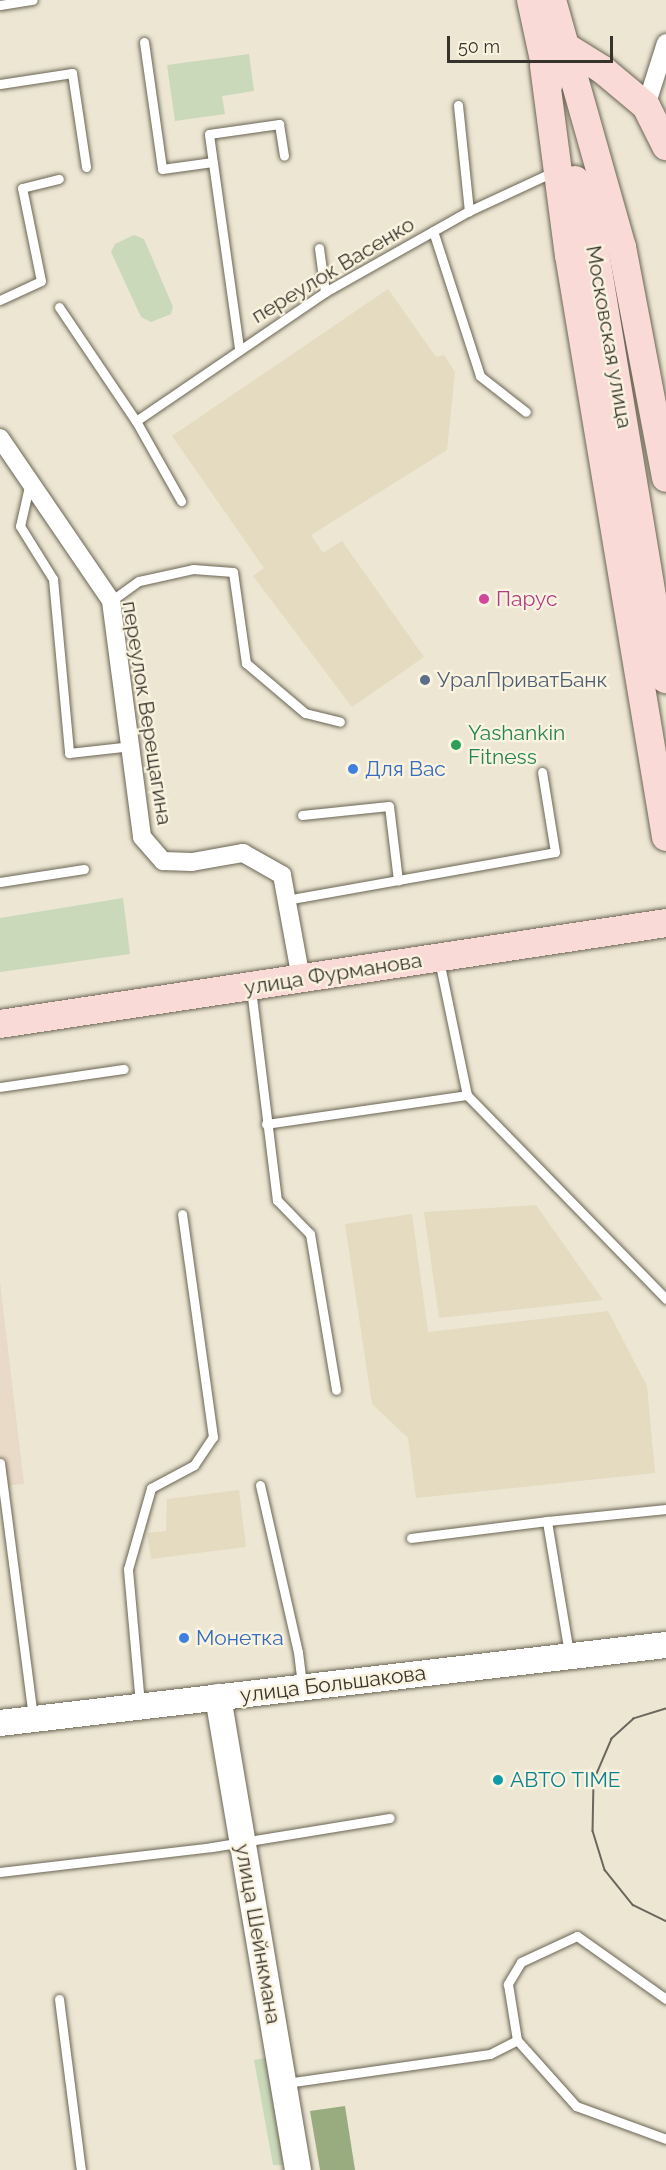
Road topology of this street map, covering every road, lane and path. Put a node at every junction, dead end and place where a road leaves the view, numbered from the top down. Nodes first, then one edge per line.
1 (33, 0) edge
2 (531, 0) edge
3 (552, 0) edge
4 (0, 6) edge
5 (144, 42) dead end
6 (666, 43) edge
7 (563, 45) junction
8 (544, 66) junction
9 (0, 84) edge
10 (458, 105) dead end
11 (646, 106) junction
12 (666, 146) edge
13 (284, 156) dead end
14 (213, 162) junction
15 (87, 167) dead end
16 (559, 168) junction
17 (59, 179) dead end
18 (469, 211) junction
19 (433, 231) junction
20 (319, 248) dead end
21 (324, 292) junction
22 (0, 300) edge
23 (59, 307) dead end
24 (240, 348) junction
25 (526, 412) dead end
26 (136, 421) junction
27 (0, 438) edge
28 (666, 478) edge
29 (30, 483) junction
30 (181, 501) dead end
31 (111, 601) junction
32 (666, 679) edge
33 (340, 722) dead end
34 (132, 746) junction
35 (542, 772) dead end
36 (302, 815) dead end
37 (666, 837) edge
38 (84, 869) dead end
39 (398, 880) junction
40 (0, 882) edge
41 (286, 900) junction
42 (666, 923) edge
43 (438, 958) junction
44 (301, 979) junction
45 (251, 986) junction
46 (0, 1024) edge
47 (124, 1069) dead end
48 (0, 1087) edge
49 (467, 1095) junction
50 (266, 1124) junction
51 (182, 1215) dead end
52 (666, 1299) edge
53 (336, 1390) dead end
54 (0, 1463) edge
55 (260, 1485) dead end
56 (666, 1509) edge
57 (547, 1521) junction
58 (10, 1528) junction
59 (0, 1530) edge
60 (411, 1538) dead end
61 (666, 1645) edge
62 (570, 1656) junction
63 (302, 1688) junction
64 (218, 1697) junction
65 (140, 1704) junction
66 (33, 1719) junction
67 (0, 1723) edge
68 (390, 1818) dead end
69 (243, 1842) junction
70 (0, 1872) edge
71 (59, 1999) dead end
72 (666, 1999) edge
73 (517, 2040) junction
74 (284, 2083) junction
75 (666, 2139) edge
76 (81, 2170) edge
77 (298, 2170) edge

1 - 4 lane
2 - 8 main road, Московская улица
3 - 7 main road, Московская улица
5 - 14 lane
6 - 11 street
7 - 11 main road
7 - 28 main road, Московская улица
8 - 16 main road
8 - 32 main road, Московская улица
9 - 15 lane
10 - 18 lane
11 - 12 main road
13 - 14 lane
14 - 24 lane
16 - 18 lane, переулок Васенко
16 - 37 main road
17 - 22 lane
18 - 19 lane, переулок Васенко
19 - 21 lane, переулок Васенко
19 - 25 lane
20 - 21 lane
21 - 24 lane, переулок Васенко
23 - 26 lane
24 - 26 lane, переулок Васенко
26 - 30 lane
27 - 29 street, переулок Верещагина
29 - 31 street, переулок Верещагина
29 - 34 lane
31 - 33 lane
31 - 34 street, переулок Верещагина
34 - 41 street, переулок Верещагина
35 - 39 lane
36 - 39 lane
38 - 40 lane
39 - 41 lane
41 - 44 street, переулок Верещагина
42 - 43 main road, улица Фурманова
43 - 44 main road, улица Фурманова
43 - 49 lane
44 - 45 main road, улица Фурманова
45 - 46 main road, улица Фурманова
45 - 50 lane
47 - 48 lane
49 - 50 lane
49 - 52 lane
50 - 53 lane
51 - 65 lane
54 - 58 lane
55 - 63 lane
56 - 57 lane
57 - 60 lane
57 - 62 lane
58 - 59 lane
58 - 66 lane
61 - 62 street, улица Большакова
62 - 63 street, улица Большакова
63 - 64 street, улица Большакова
64 - 65 street, улица Большакова
64 - 69 street, улица Шейнкмана
65 - 66 street, улица Большакова
66 - 67 street, улица Большакова
68 - 69 lane
69 - 70 lane
69 - 74 street, улица Шейнкмана
71 - 76 lane
72 - 73 lane
73 - 74 lane
73 - 75 lane
74 - 77 street, улица Шейнкмана

